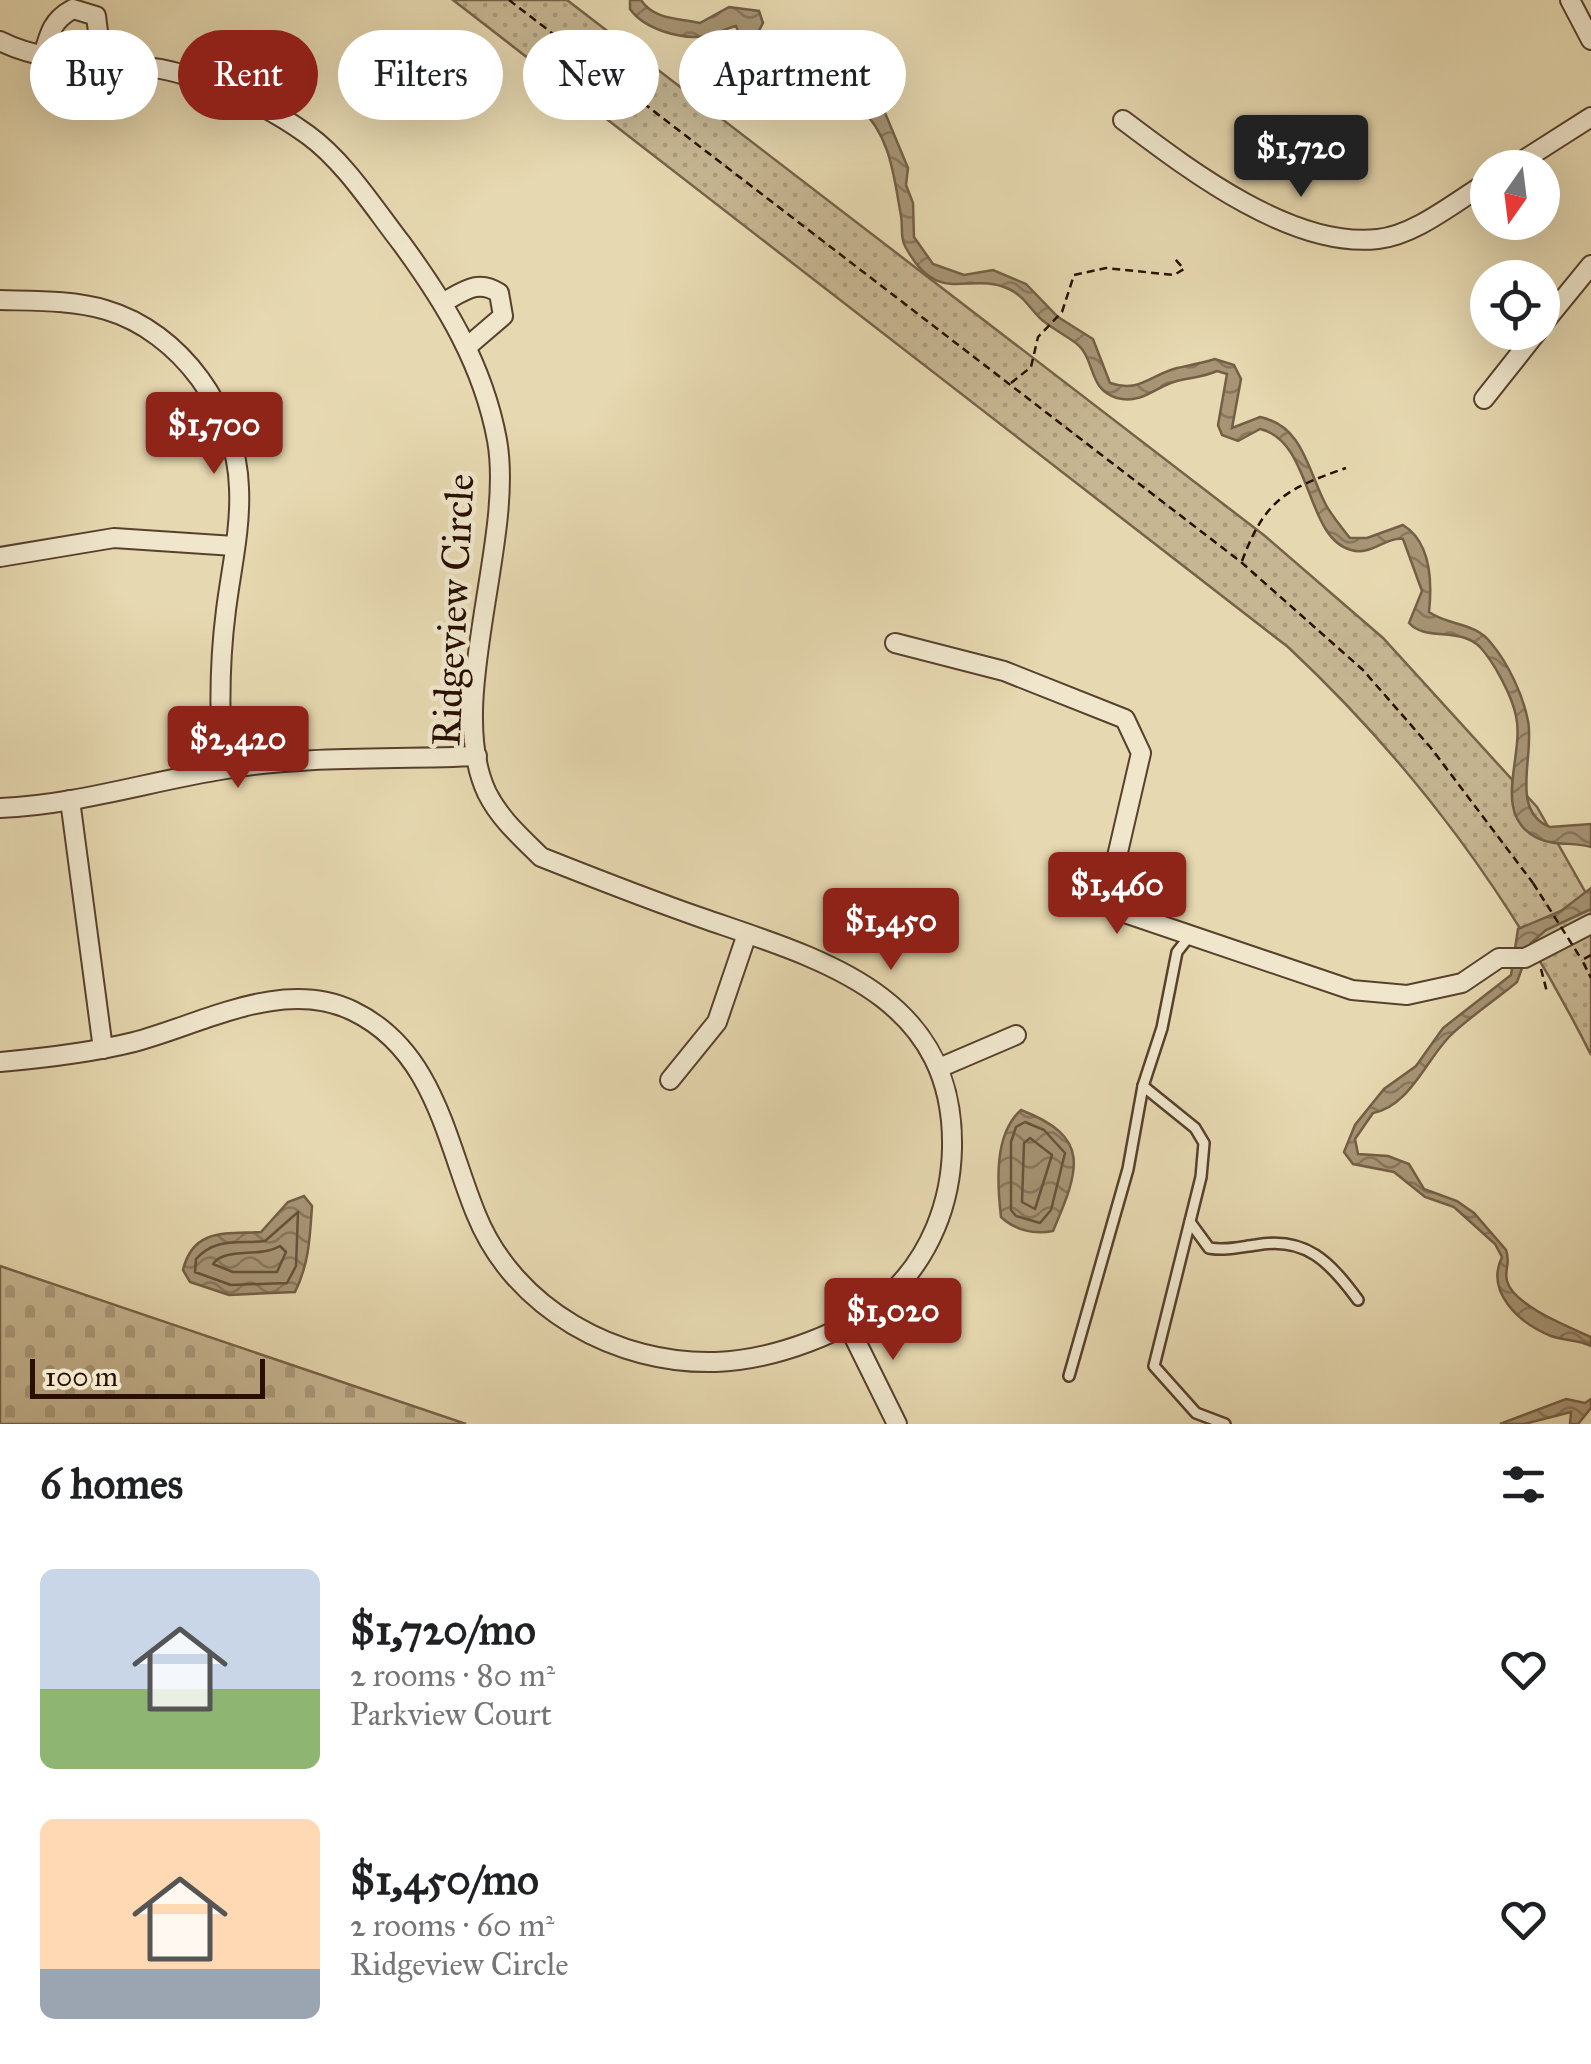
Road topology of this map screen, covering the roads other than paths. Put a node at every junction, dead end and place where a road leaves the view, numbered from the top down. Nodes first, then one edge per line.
1 (1570, 0) edge
2 (50, 30) edge
3 (101, 30) edge
4 (1591, 40) edge
5 (0, 42) edge
6 (30, 52) edge
7 (158, 70) edge
8 (1591, 117) edge
9 (1123, 120) dead end
10 (1539, 150) edge
11 (1470, 193) edge
12 (1591, 264) edge
13 (0, 300) edge
14 (444, 302) junction
15 (1560, 303) edge
16 (468, 346) junction
17 (1523, 350) edge
18 (1484, 399) dead end
19 (234, 546) junction
20 (0, 557) edge
21 (895, 643) dead end
22 (478, 756) junction
23 (223, 769) junction
24 (70, 800) junction
25 (0, 808) edge
26 (1591, 924) edge
27 (747, 934) junction
28 (1190, 937) junction
29 (1016, 1035) dead end
30 (103, 1049) junction
31 (0, 1062) edge
32 (939, 1068) junction
33 (670, 1080) dead end
34 (1143, 1086) junction
35 (1190, 1222) junction
36 (1358, 1300) dead end
37 (847, 1323) junction
38 (1069, 1376) dead end
39 (898, 1424) edge
40 (1225, 1424) edge

1 - 4 street
2 - 3 street
5 - 6 street, Ridgeview Circle
7 - 14 street, Ridgeview Circle
8 - 10 street
9 - 11 street
12 - 15 street
13 - 19 street
14 - 16 street, Ridgeview Circle
14 - 16 street
16 - 22 street, Ridgeview Circle
17 - 18 street
19 - 20 street
19 - 23 street
21 - 28 street
22 - 23 street
22 - 27 street, Ridgeview Circle
23 - 24 street
24 - 25 street
24 - 30 street
26 - 28 street
27 - 32 street, Ridgeview Circle
27 - 33 street
28 - 34 lane
29 - 32 street
30 - 31 street, Ridgeview Circle
30 - 37 street, Ridgeview Circle
32 - 37 street, Ridgeview Circle
34 - 35 lane
34 - 38 lane
35 - 36 lane
35 - 40 lane
37 - 39 street

